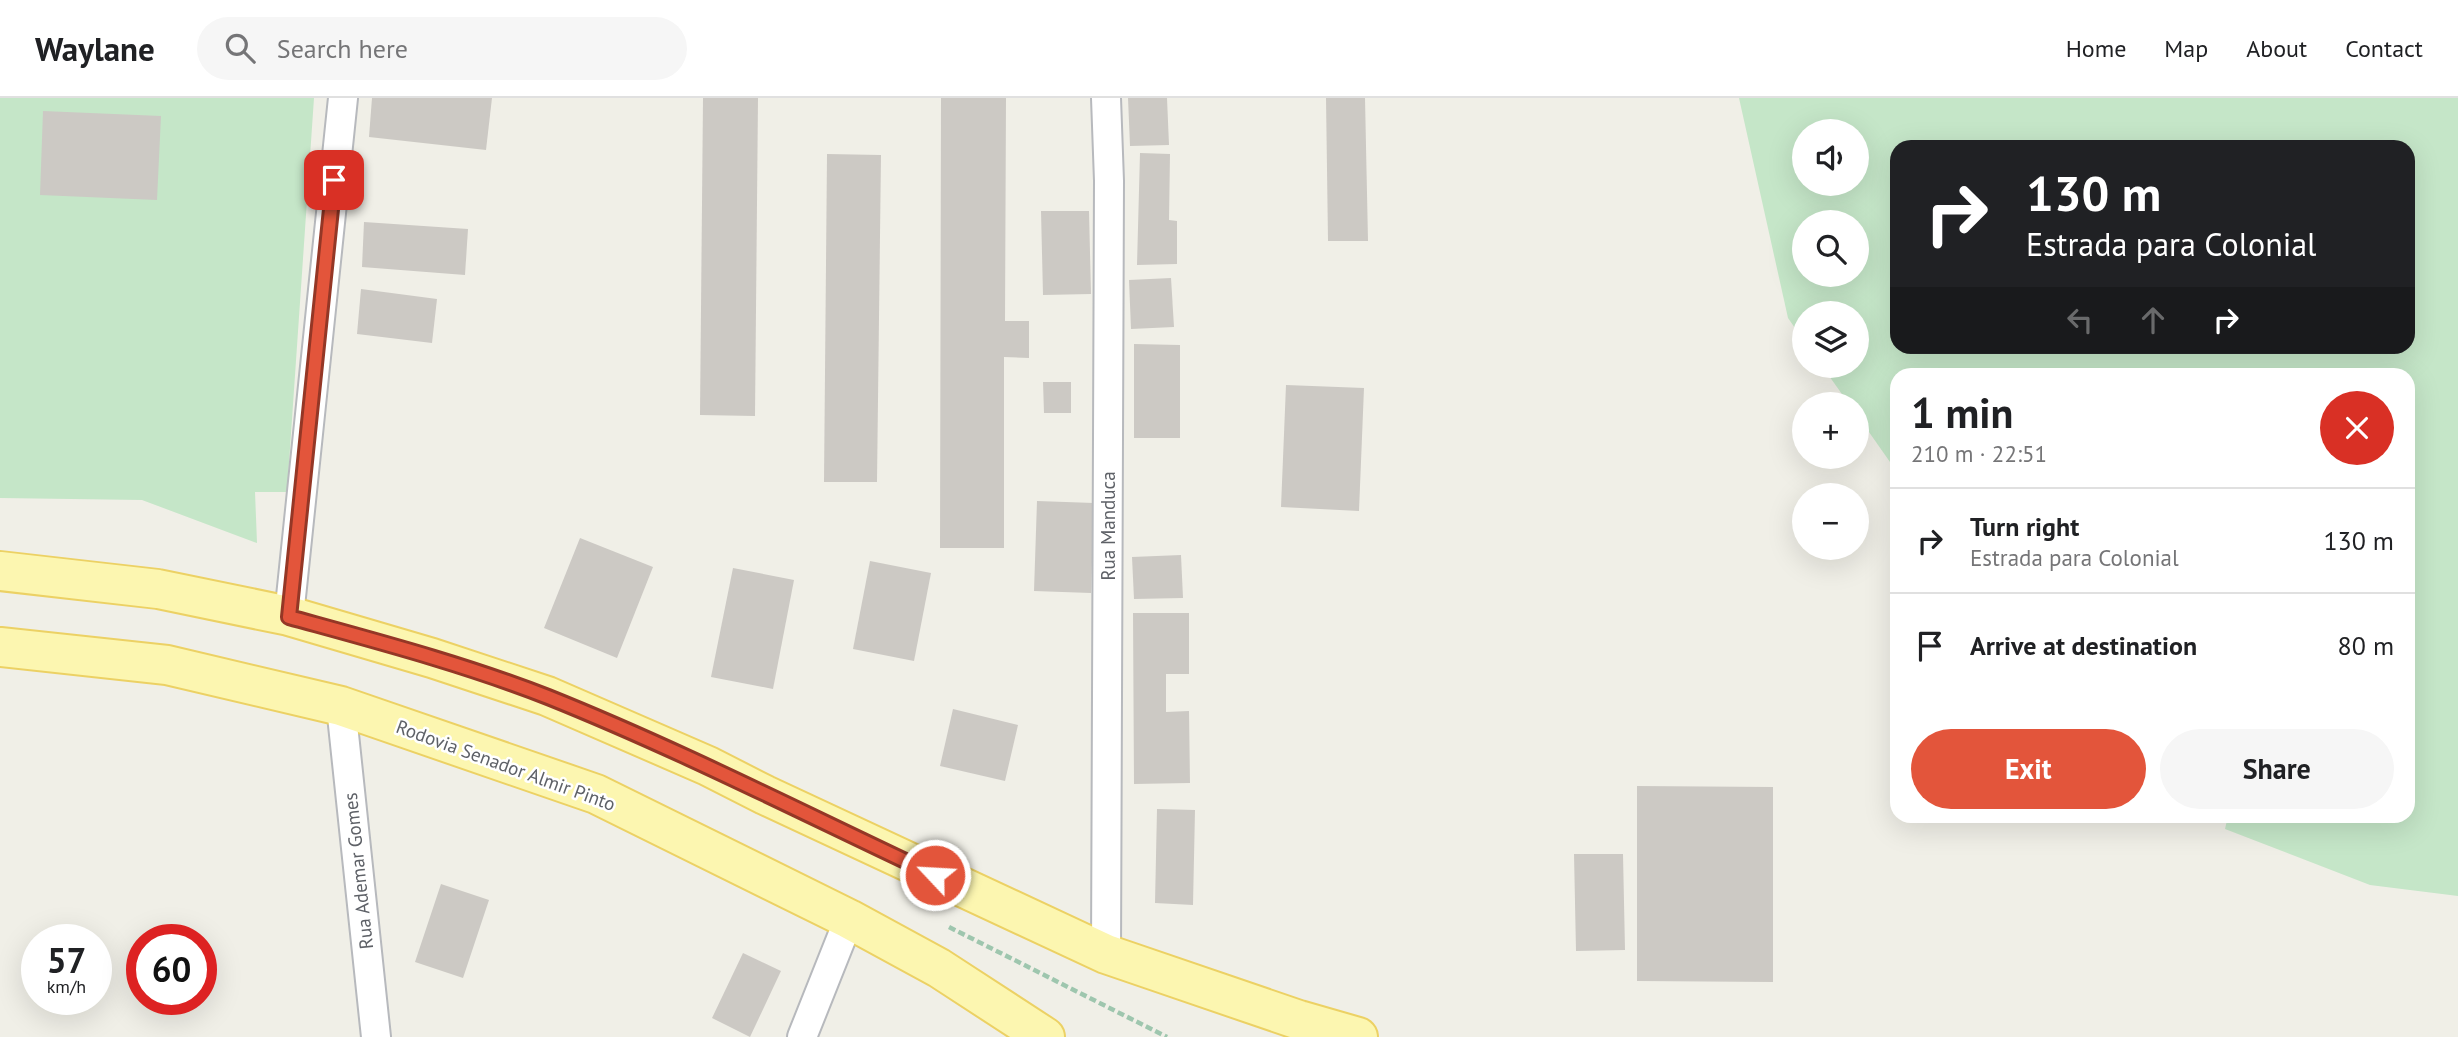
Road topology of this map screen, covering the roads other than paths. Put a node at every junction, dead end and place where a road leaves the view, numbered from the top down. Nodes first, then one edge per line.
1 (343, 98) edge
2 (1107, 98) edge
3 (0, 572) edge
4 (289, 617) junction
5 (0, 647) edge
6 (341, 706) junction
7 (849, 919) junction
8 (1106, 954) junction
9 (376, 1037) edge
10 (802, 1037) edge
11 (1045, 1037) edge
12 (1358, 1037) edge

1 - 4 street
2 - 8 street, Rua Manduca
3 - 4 main road
4 - 8 main road
5 - 6 main road, Rodovia Senador Almir Pinto
6 - 7 main road, Rodovia Senador Almir Pinto
6 - 9 street, Rua Ademar Gomes
7 - 10 street
7 - 11 main road, Rodovia Senador Almir Pinto
8 - 12 main road

